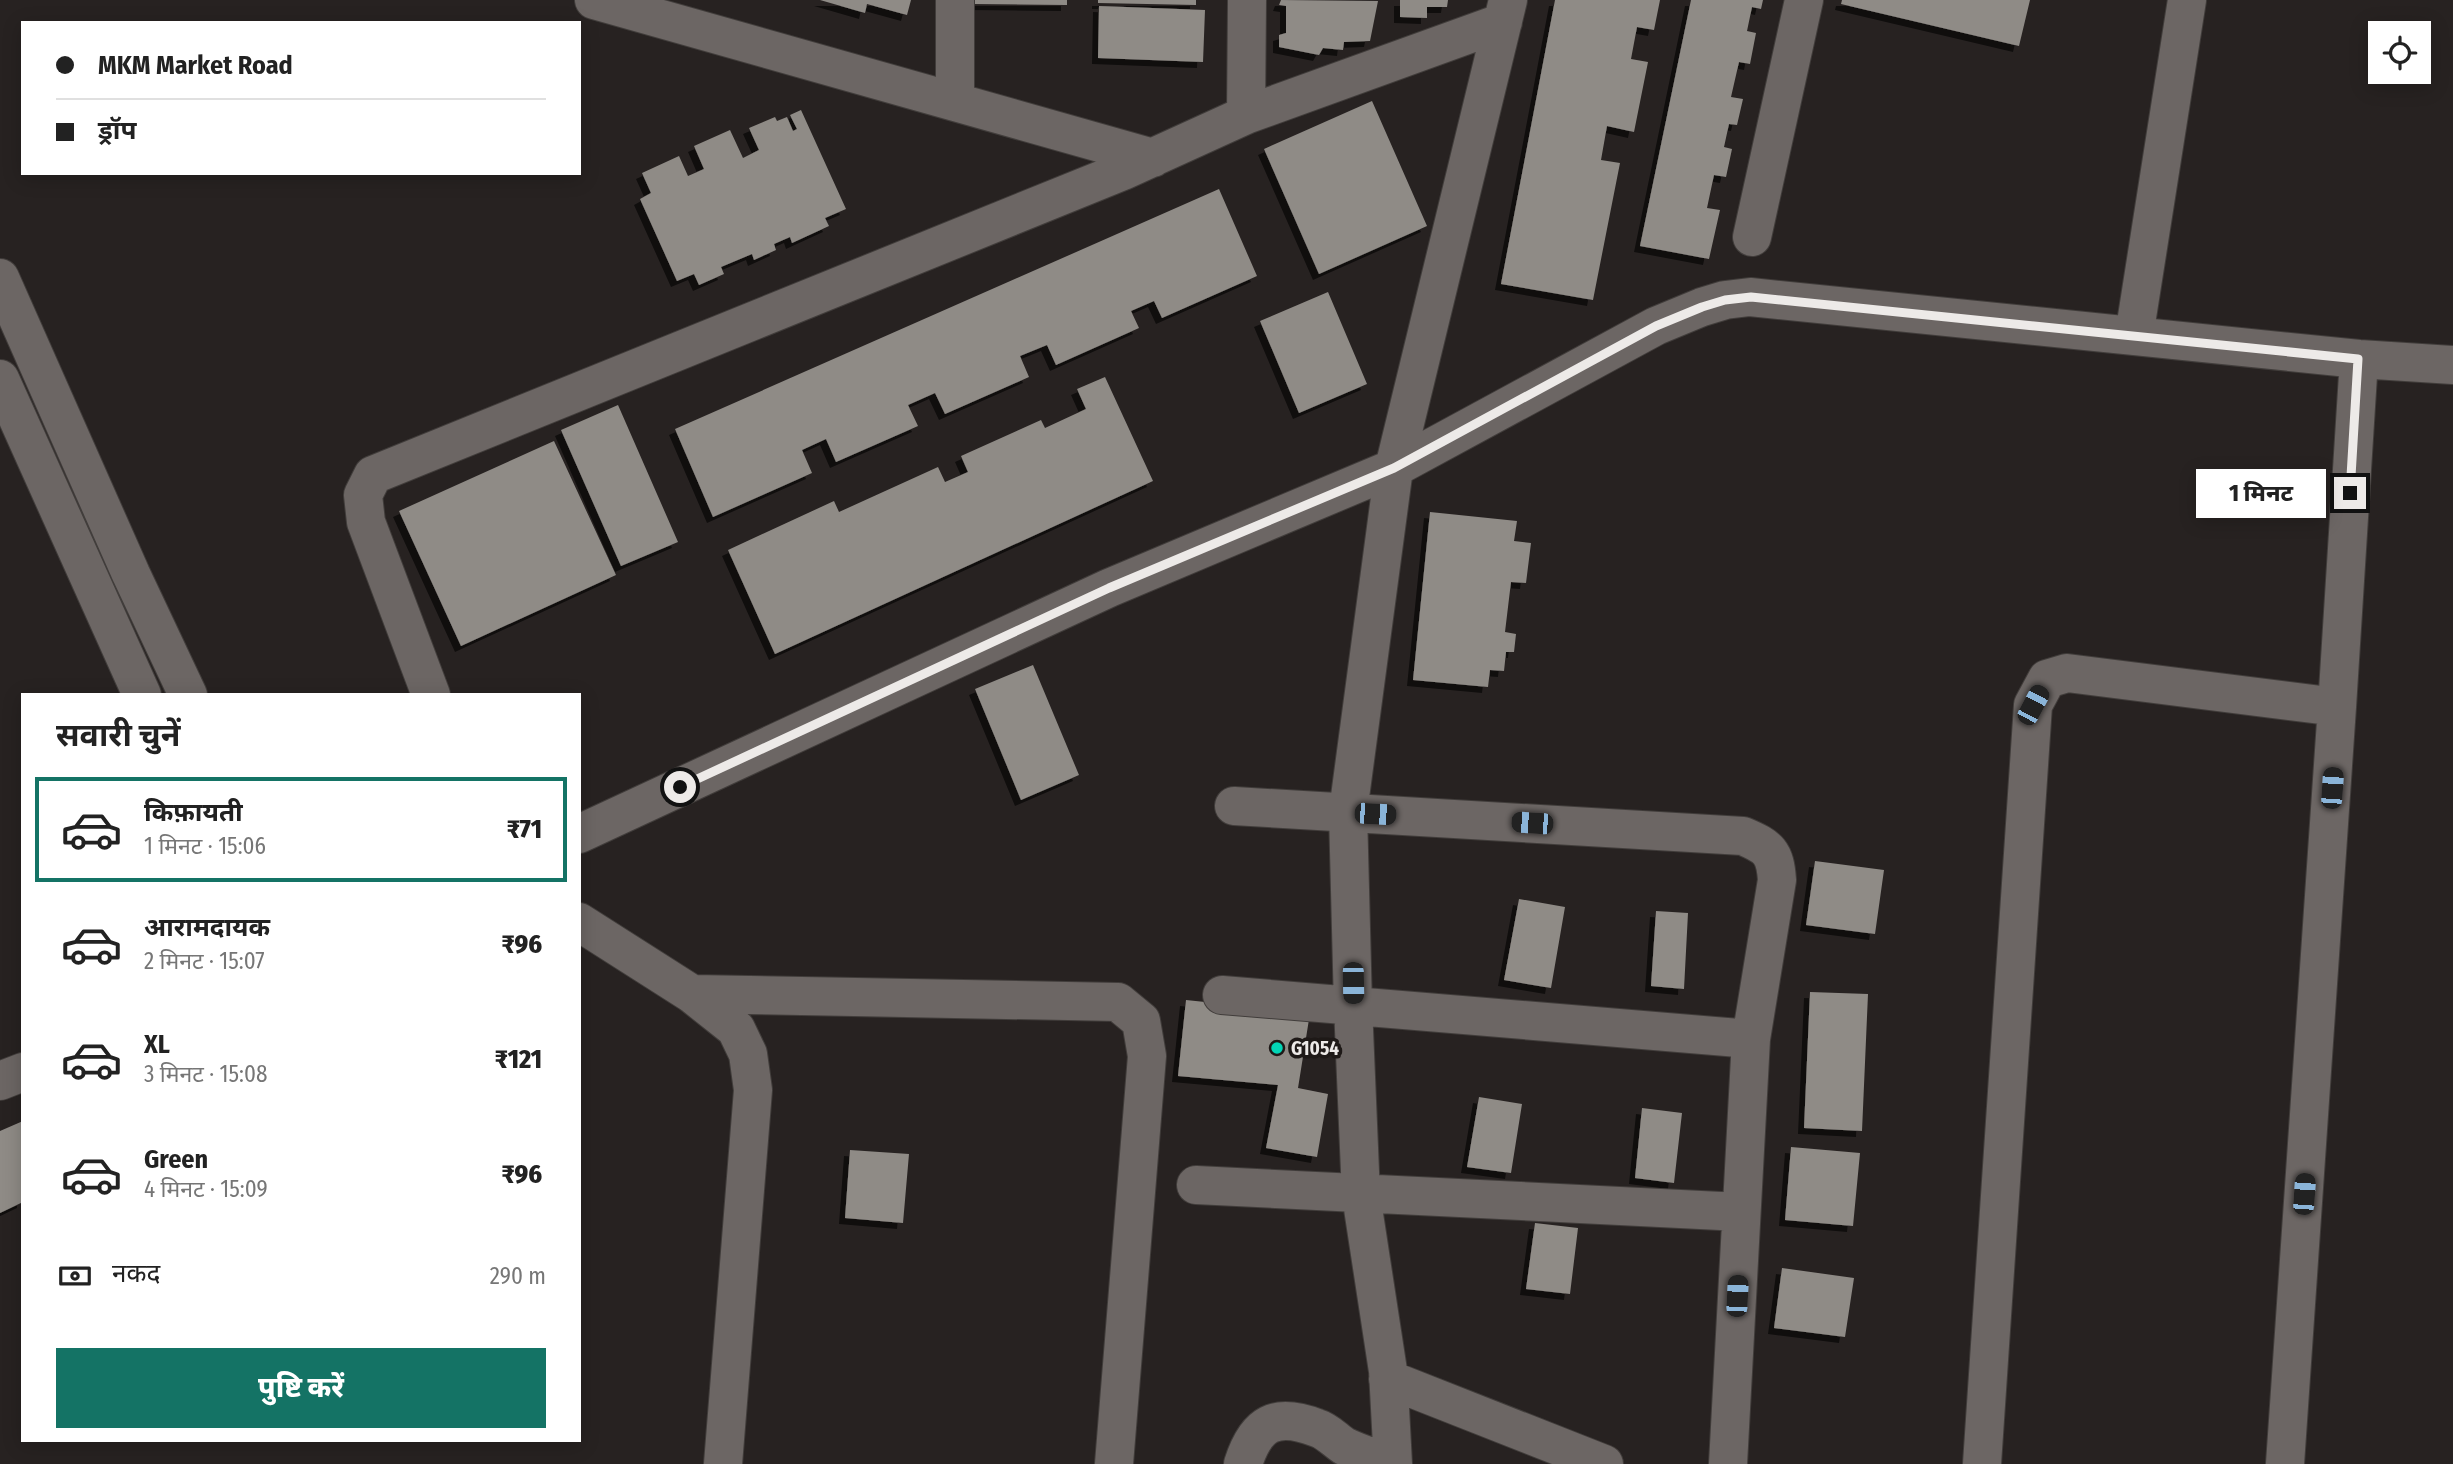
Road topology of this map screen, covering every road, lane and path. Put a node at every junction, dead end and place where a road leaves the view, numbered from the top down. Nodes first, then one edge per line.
1 (594, 0) edge
2 (955, 0) edge
3 (1247, 0) edge
4 (1804, 0) edge
5 (2187, 0) edge
6 (1506, 11) edge
7 (955, 102) junction
8 (1246, 115) junction
9 (1153, 158) junction
10 (1752, 237) dead end
11 (0, 278) edge
12 (2134, 336) junction
13 (2358, 359) junction
14 (2453, 365) edge
15 (0, 379) edge
16 (1394, 468) junction
17 (141, 693) edge
18 (187, 693) edge
19 (430, 693) edge
20 (2337, 707) junction
21 (1234, 806) dead end
22 (1348, 812) junction
23 (581, 833) edge
24 (581, 923) edge
25 (692, 994) junction
26 (1222, 995) dead end
27 (1353, 1006) junction
28 (1751, 1039) junction
29 (21, 1073) edge
30 (0, 1081) edge
31 (1196, 1185) dead end
32 (1362, 1195) junction
33 (1741, 1212) junction
34 (1388, 1379) junction
35 (723, 1464) edge
36 (1114, 1464) edge
37 (1243, 1464) edge
38 (1392, 1464) edge
39 (1604, 1464) edge
40 (1728, 1464) edge
41 (1982, 1464) edge
42 (2285, 1464) edge

1 - 7 street
2 - 7 street
3 - 8 street
4 - 10 street
5 - 12 street
6 - 8 street
6 - 16 street
7 - 9 street
8 - 9 street
9 - 19 street
11 - 18 street
12 - 13 street
12 - 16 street
13 - 14 street
13 - 20 street
15 - 17 street
16 - 22 street
16 - 23 street
20 - 41 street
20 - 42 street
21 - 22 street
22 - 27 street
22 - 28 street
24 - 25 street
25 - 35 street
25 - 36 street
26 - 27 street
27 - 28 street
27 - 32 street
28 - 33 street
29 - 30 street
31 - 32 street
32 - 33 street
32 - 34 street
33 - 40 street
34 - 38 street
34 - 39 street
37 - 38 street

